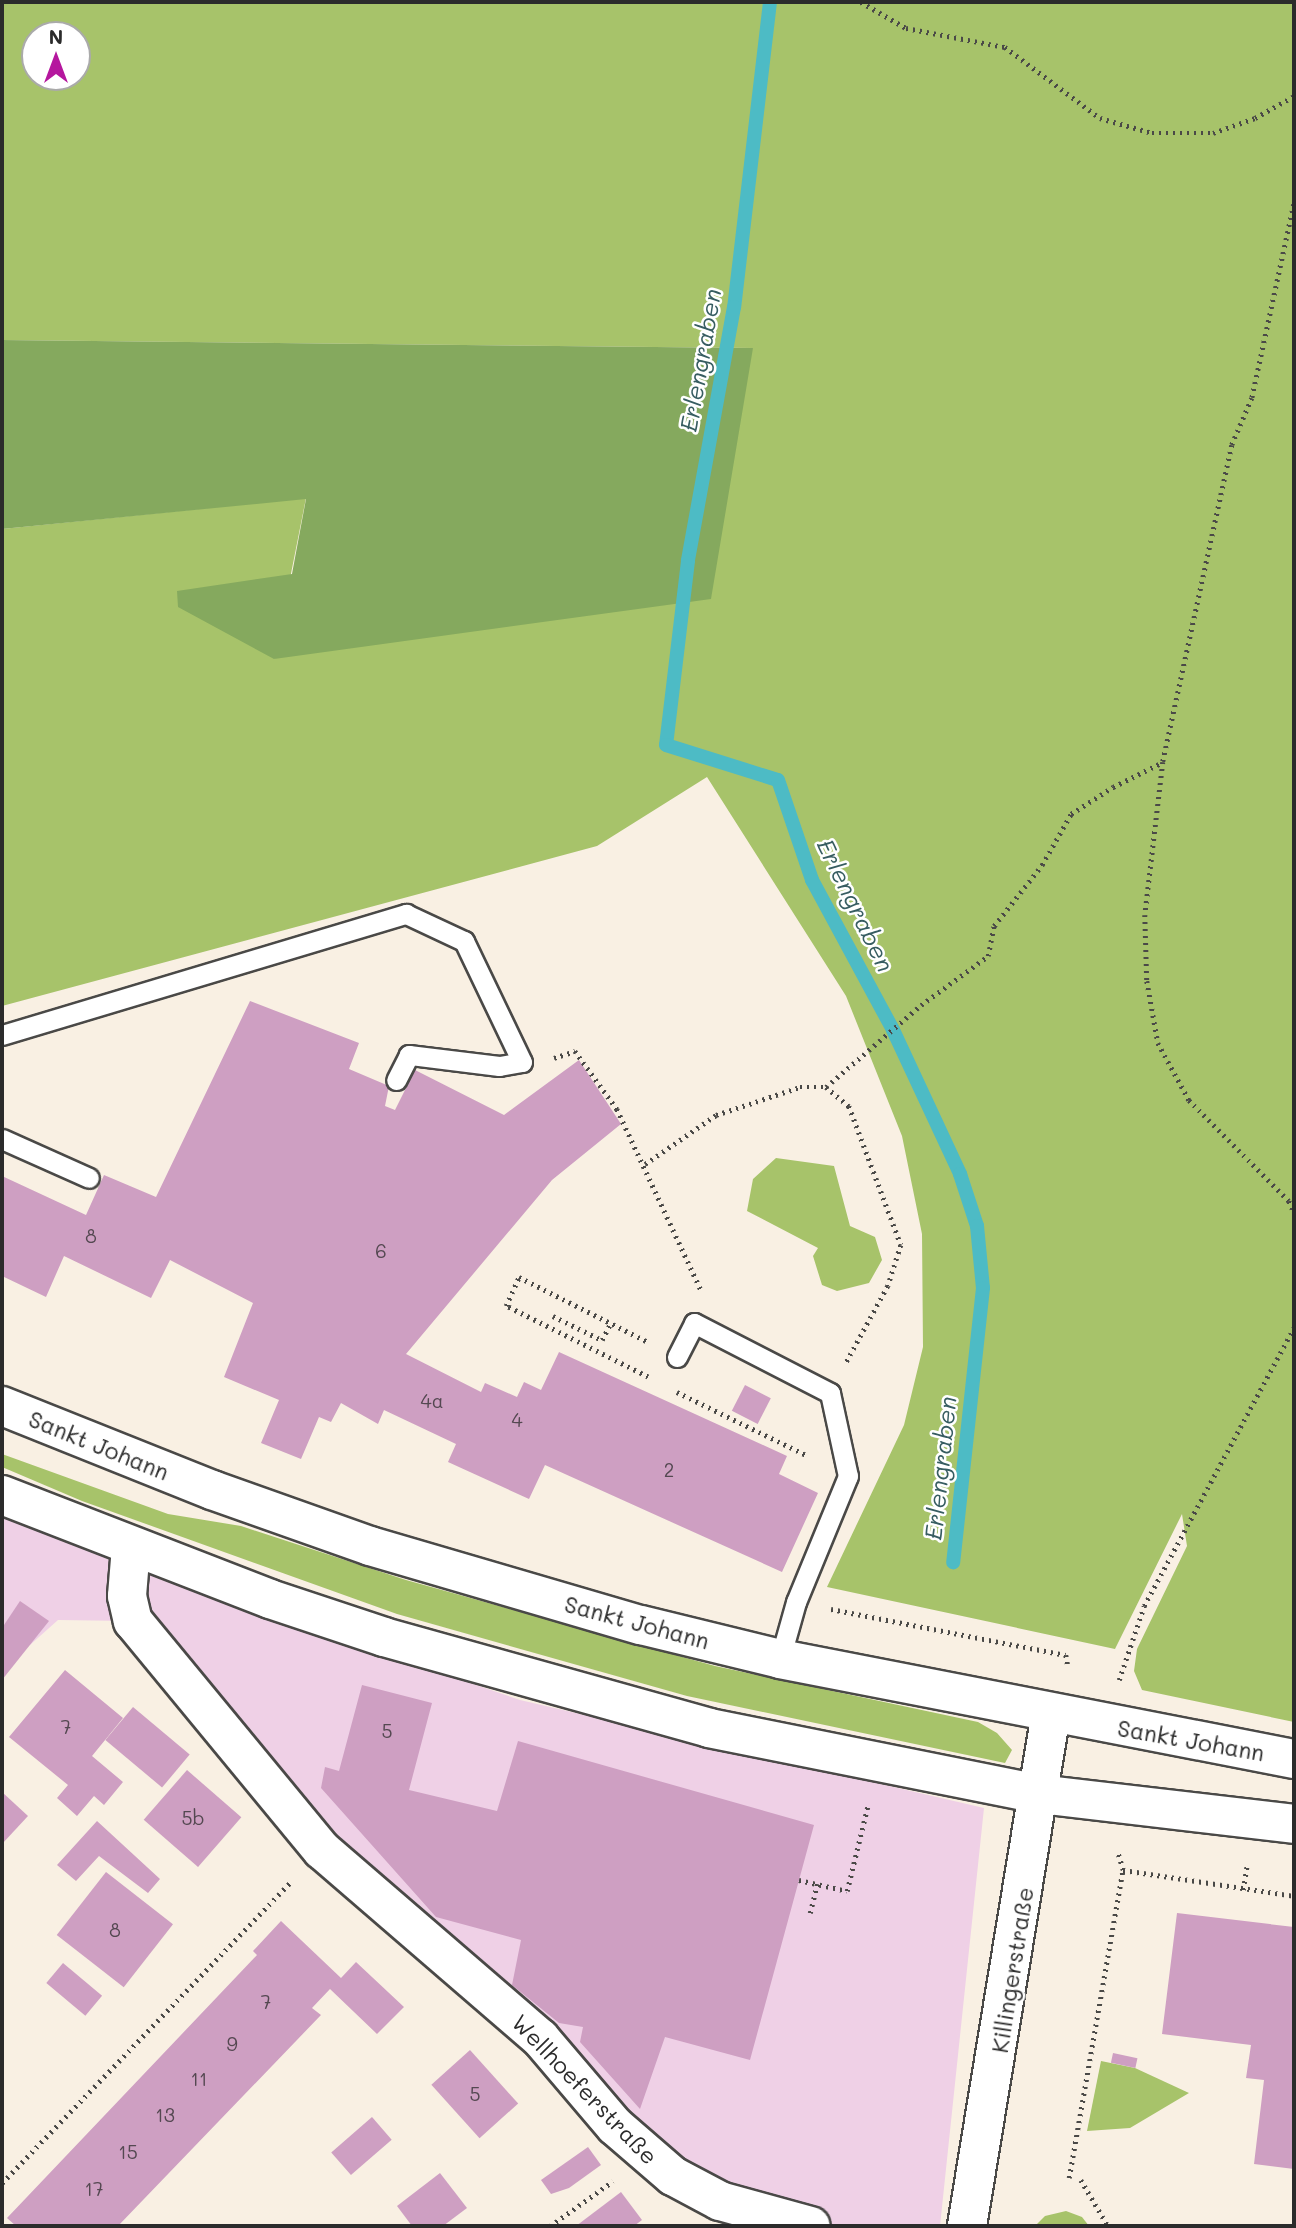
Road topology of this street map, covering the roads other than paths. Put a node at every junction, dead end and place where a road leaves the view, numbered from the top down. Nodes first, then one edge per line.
1 (2, 1035) edge
2 (396, 1080) dead end
3 (2, 1139) edge
4 (89, 1178) dead end
5 (677, 1357) road end
6 (2, 1406) edge
7 (2, 1495) edge
8 (131, 1547) junction
9 (780, 1659) junction
10 (1051, 1713) junction
11 (1294, 1759) edge
12 (1039, 1794) junction
13 (1294, 1825) edge
14 (811, 2226) edge
15 (967, 2226) edge

1 - 2 lane
3 - 4 lane
5 - 9 lane
6 - 9 main road, Sankt Johann
7 - 8 main road
8 - 12 main road
8 - 14 main road, Wellhoeferstraße
9 - 10 main road, Sankt Johann
10 - 11 main road, Sankt Johann
10 - 12 main road, Killingerstraße
12 - 13 main road
12 - 15 main road, Killingerstraße

